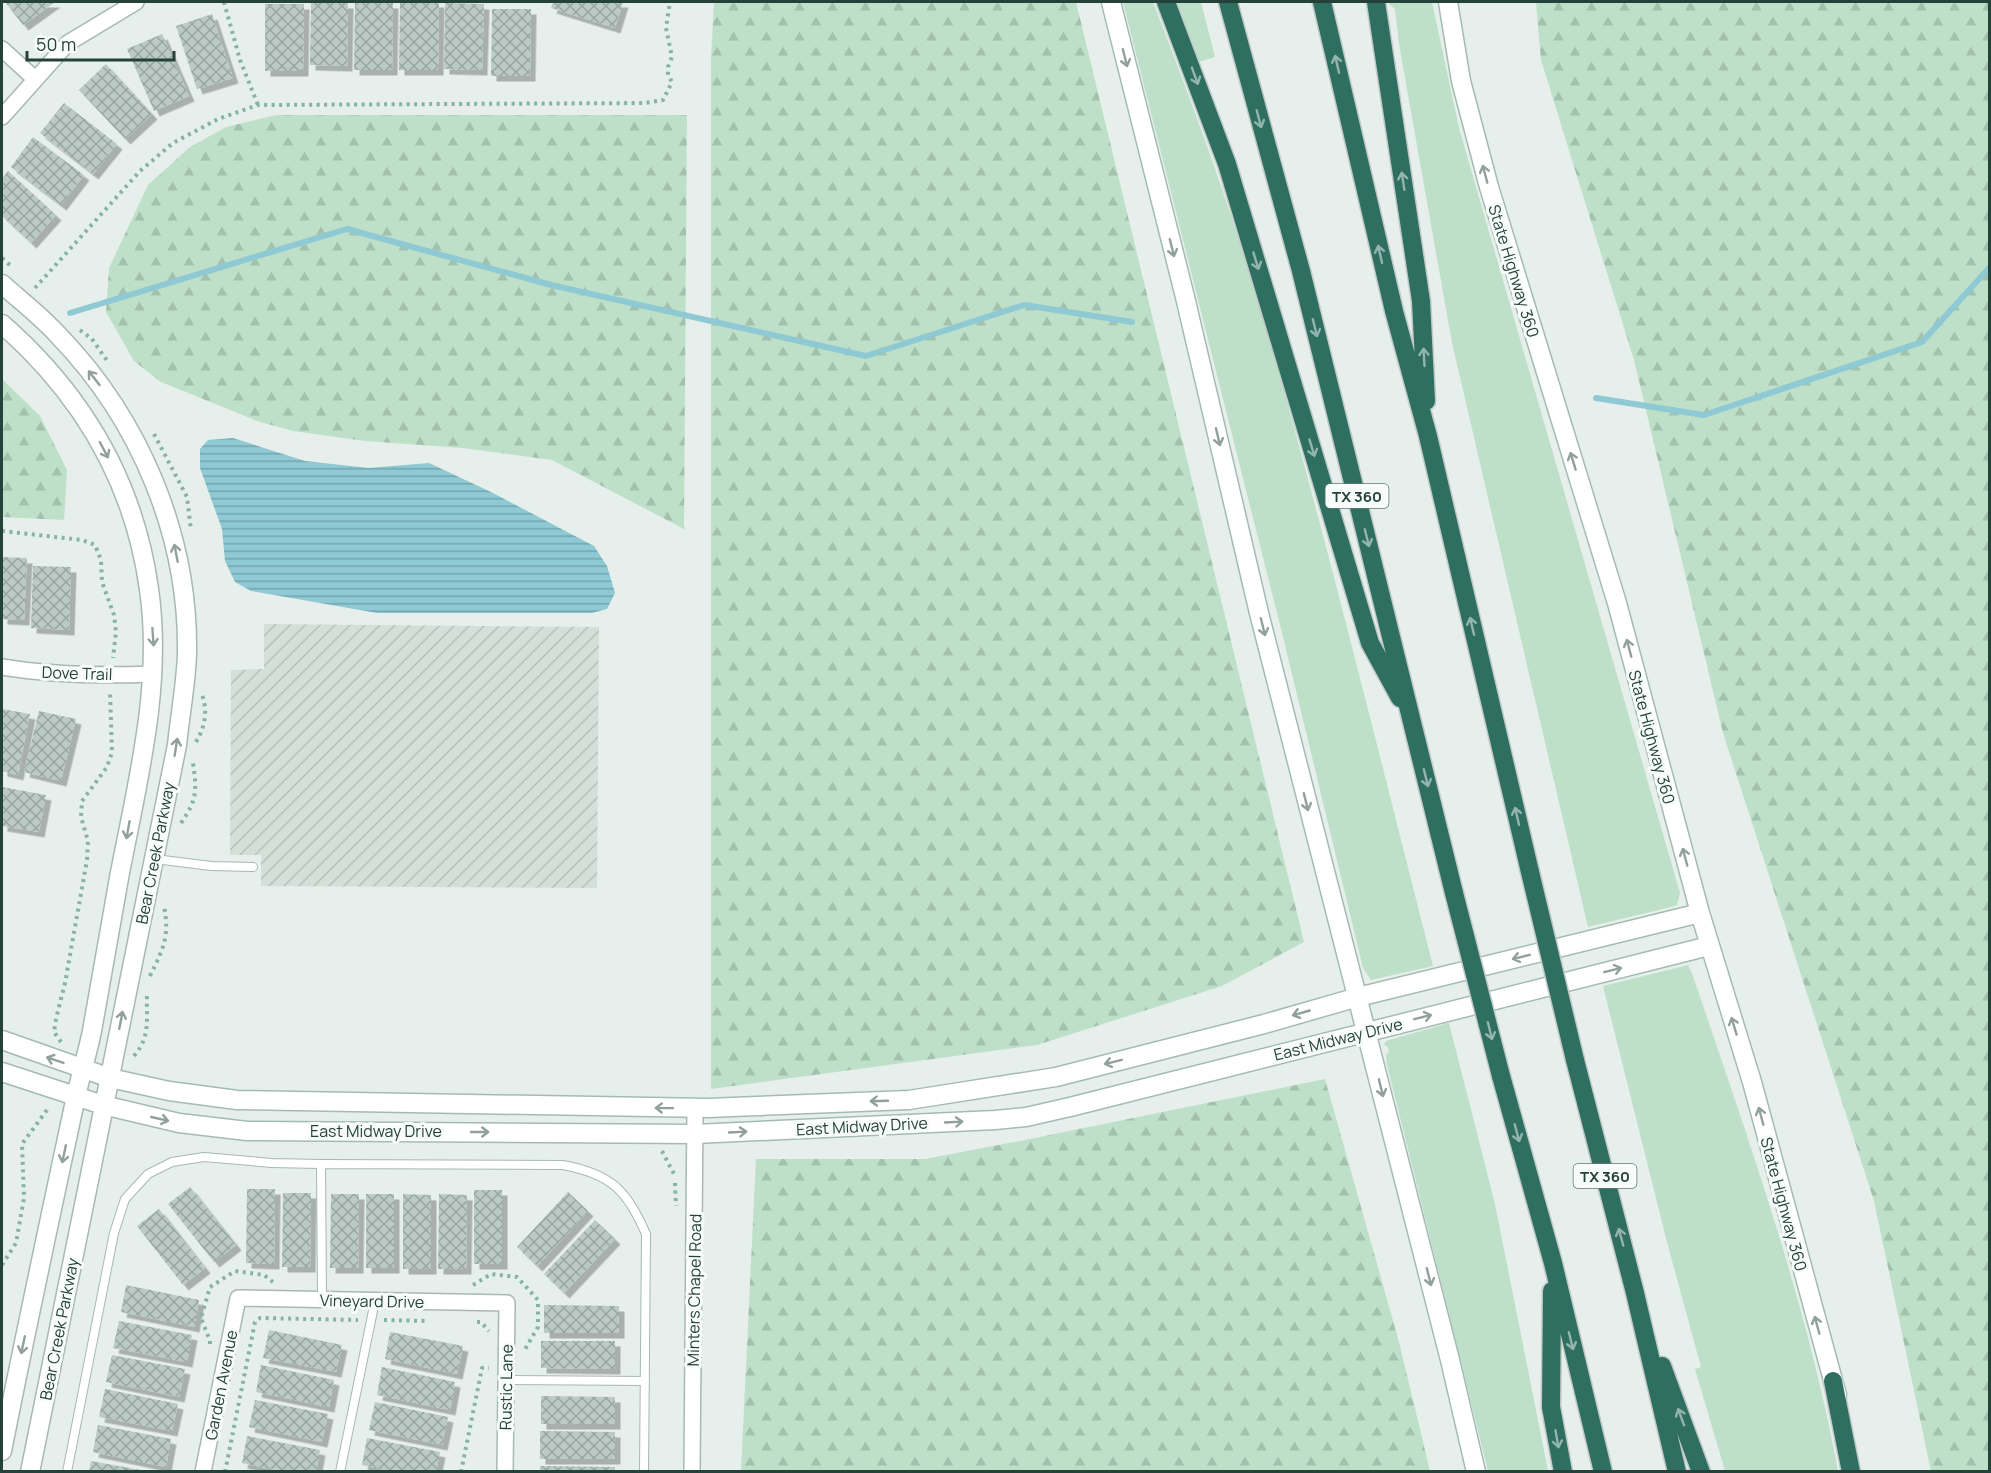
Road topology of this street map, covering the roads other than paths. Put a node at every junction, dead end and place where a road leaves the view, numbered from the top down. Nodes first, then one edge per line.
1 (136, 2) edge
2 (1111, 2) edge
3 (1166, 2) edge
4 (1228, 2) edge
5 (1322, 2) edge
6 (1376, 2) edge
7 (1448, 2) edge
8 (2, 49) edge
9 (36, 78) junction
10 (2, 117) edge
11 (2, 284) edge
12 (2, 324) edge
13 (1428, 436) junction
14 (2, 667) edge
15 (152, 674) junction
16 (1412, 721) junction
17 (154, 859) junction
18 (253, 867) dead end
19 (1700, 913) junction
20 (1709, 946) junction
21 (1358, 997) junction
22 (1367, 1031) junction
23 (2, 1040) edge
24 (83, 1069) junction
25 (2, 1072) edge
26 (110, 1078) junction
27 (76, 1097) junction
28 (103, 1105) junction
29 (695, 1108) junction
30 (695, 1134) junction
31 (321, 1164) junction
32 (1553, 1263) junction
33 (1635, 1293) junction
34 (238, 1298) joint
35 (322, 1300) junction
36 (375, 1301) junction
37 (507, 1303) joint
38 (506, 1380) junction
39 (1833, 1381) junction
40 (645, 1382) junction
41 (2, 1451) edge
42 (30, 1472) edge
43 (67, 1472) edge
44 (203, 1472) edge
45 (340, 1472) edge
46 (505, 1472) edge
47 (644, 1472) edge
48 (692, 1472) edge
49 (1476, 1472) edge
50 (1563, 1472) edge
51 (1603, 1472) edge
52 (1677, 1472) edge
53 (1701, 1472) edge
54 (1851, 1472) edge
55 (1859, 1472) edge

1 - 9 street
2 -> 21 main road
3 -> 16 highway
4 -> 16 highway, TX 360
13 -> 5 highway, TX 360
13 -> 6 highway
19 -> 7 main road, State Highway 360
8 - 9 street
9 - 10 street
17 -> 11 main road, Bear Creek Parkway
12 -> 15 main road, Bear Creek Parkway
33 -> 13 highway, TX 360, bridge
14 - 15 street, Dove Trail
15 -> 24 main road, Bear Creek Parkway
16 -> 32 highway, TX 360, bridge
17 - 18 lane
26 -> 17 main road, Bear Creek Parkway
19 - 20 main road, State Highway 360
19 -> 21 main road, East Midway Drive
22 -> 20 main road, East Midway Drive
39 -> 20 main road, State Highway 360
21 - 22 main road
21 -> 29 main road, East Midway Drive
30 -> 22 main road, East Midway Drive
22 -> 49 main road
24 -> 23 main road, East Midway Drive
24 - 26 main road, East Midway Drive
24 - 27 main road, Bear Creek Parkway
25 - 27 main road, East Midway Drive
26 - 28 main road, Bear Creek Parkway
29 -> 26 main road, East Midway Drive
27 - 28 main road, East Midway Drive
27 -> 41 main road, Bear Creek Parkway
28 -> 30 main road, East Midway Drive
28 - 42 main road, Bear Creek Parkway
29 - 30 street, Minters Chapel Road
30 - 48 street, Minters Chapel Road
31 - 35 lane
31 - 40 lane
31 - 43 lane
32 -> 50 highway
32 -> 51 highway, TX 360
33 - 52 highway, TX 360
53 -> 33 highway
34 - 35 street, Vineyard Drive
34 - 44 street, Garden Avenue
35 - 36 street, Vineyard Drive
36 - 37 street, Vineyard Drive
36 - 45 lane
37 - 38 street, Rustic Lane
38 - 40 lane
38 - 46 street, Rustic Lane
39 - 54 highway
39 - 55 main road, State Highway 360
40 - 47 lane

